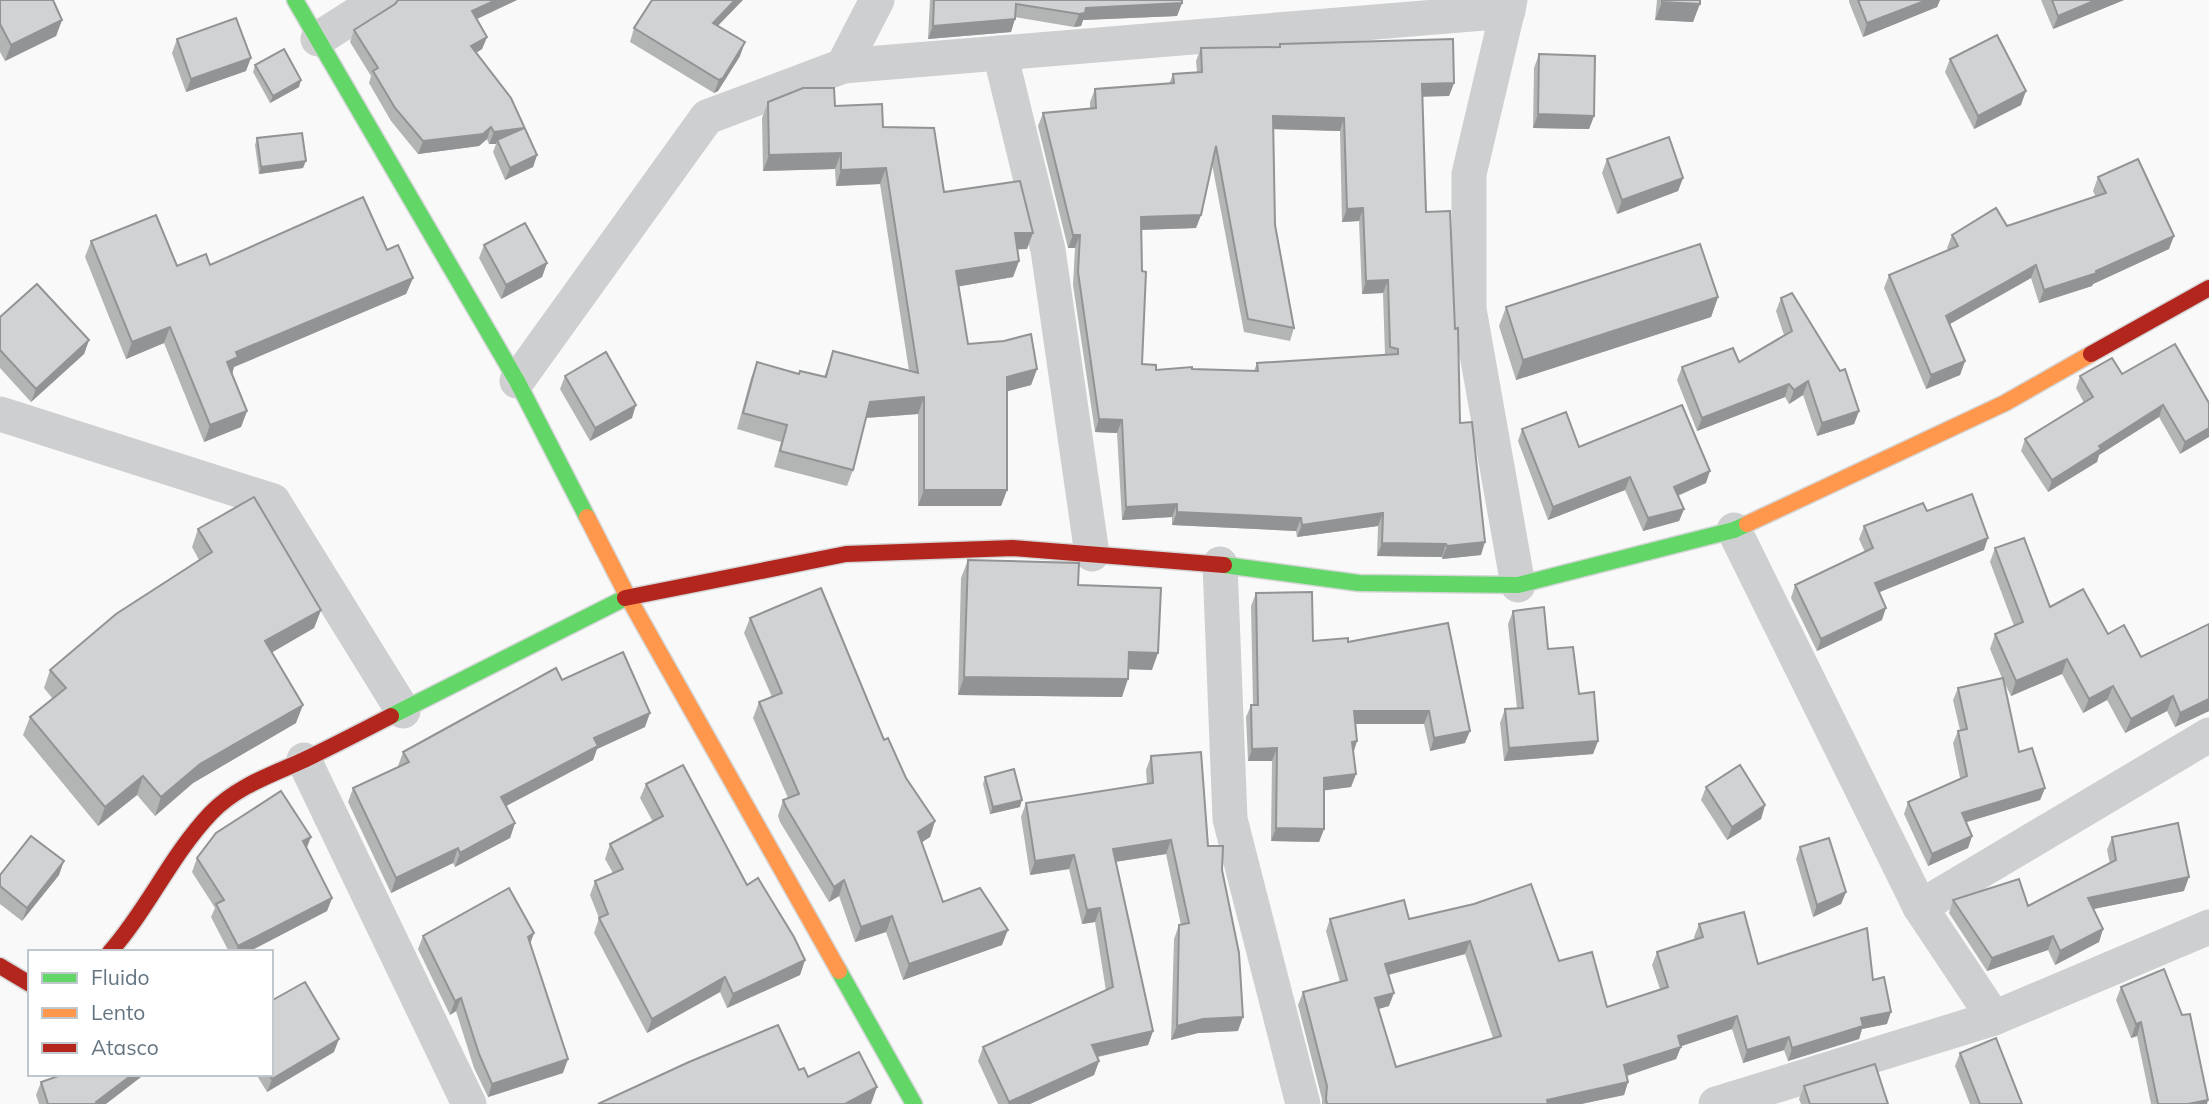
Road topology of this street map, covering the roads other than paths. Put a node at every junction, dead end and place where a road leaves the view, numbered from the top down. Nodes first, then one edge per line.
1 (295, 0) edge
2 (379, 0) edge
3 (877, 0) edge
4 (1509, 5) edge
5 (318, 39) junction
6 (1000, 52) junction
7 (842, 66) junction
8 (2209, 288) edge
9 (517, 381) junction
10 (0, 414) edge
11 (1734, 530) junction
12 (1093, 554) junction
13 (1220, 564) junction
14 (1518, 584) junction
15 (628, 597) junction
16 (403, 711) junction
17 (2209, 735) edge
18 (304, 760) junction
19 (1920, 907) junction
20 (2209, 927) edge
21 (112, 950) edge
22 (0, 966) edge
23 (28, 983) edge
24 (1994, 1018) junction
25 (469, 1104) edge
26 (914, 1104) edge
27 (1303, 1104) edge
28 (1716, 1104) edge

1 - 5 street
2 - 5 street
3 - 7 street
4 - 6 street
4 - 14 street
5 - 9 street
6 - 7 street
6 - 12 street
7 - 9 street
8 - 11 street
9 - 15 street
10 - 16 street
11 - 14 street
11 - 19 street
12 - 13 street
12 - 15 street
13 - 14 street
13 - 27 street
15 - 16 street
15 - 26 street
16 - 18 street
17 - 19 street
18 - 21 street
18 - 25 street
19 - 24 street
20 - 24 street
22 - 23 street
24 - 28 street

